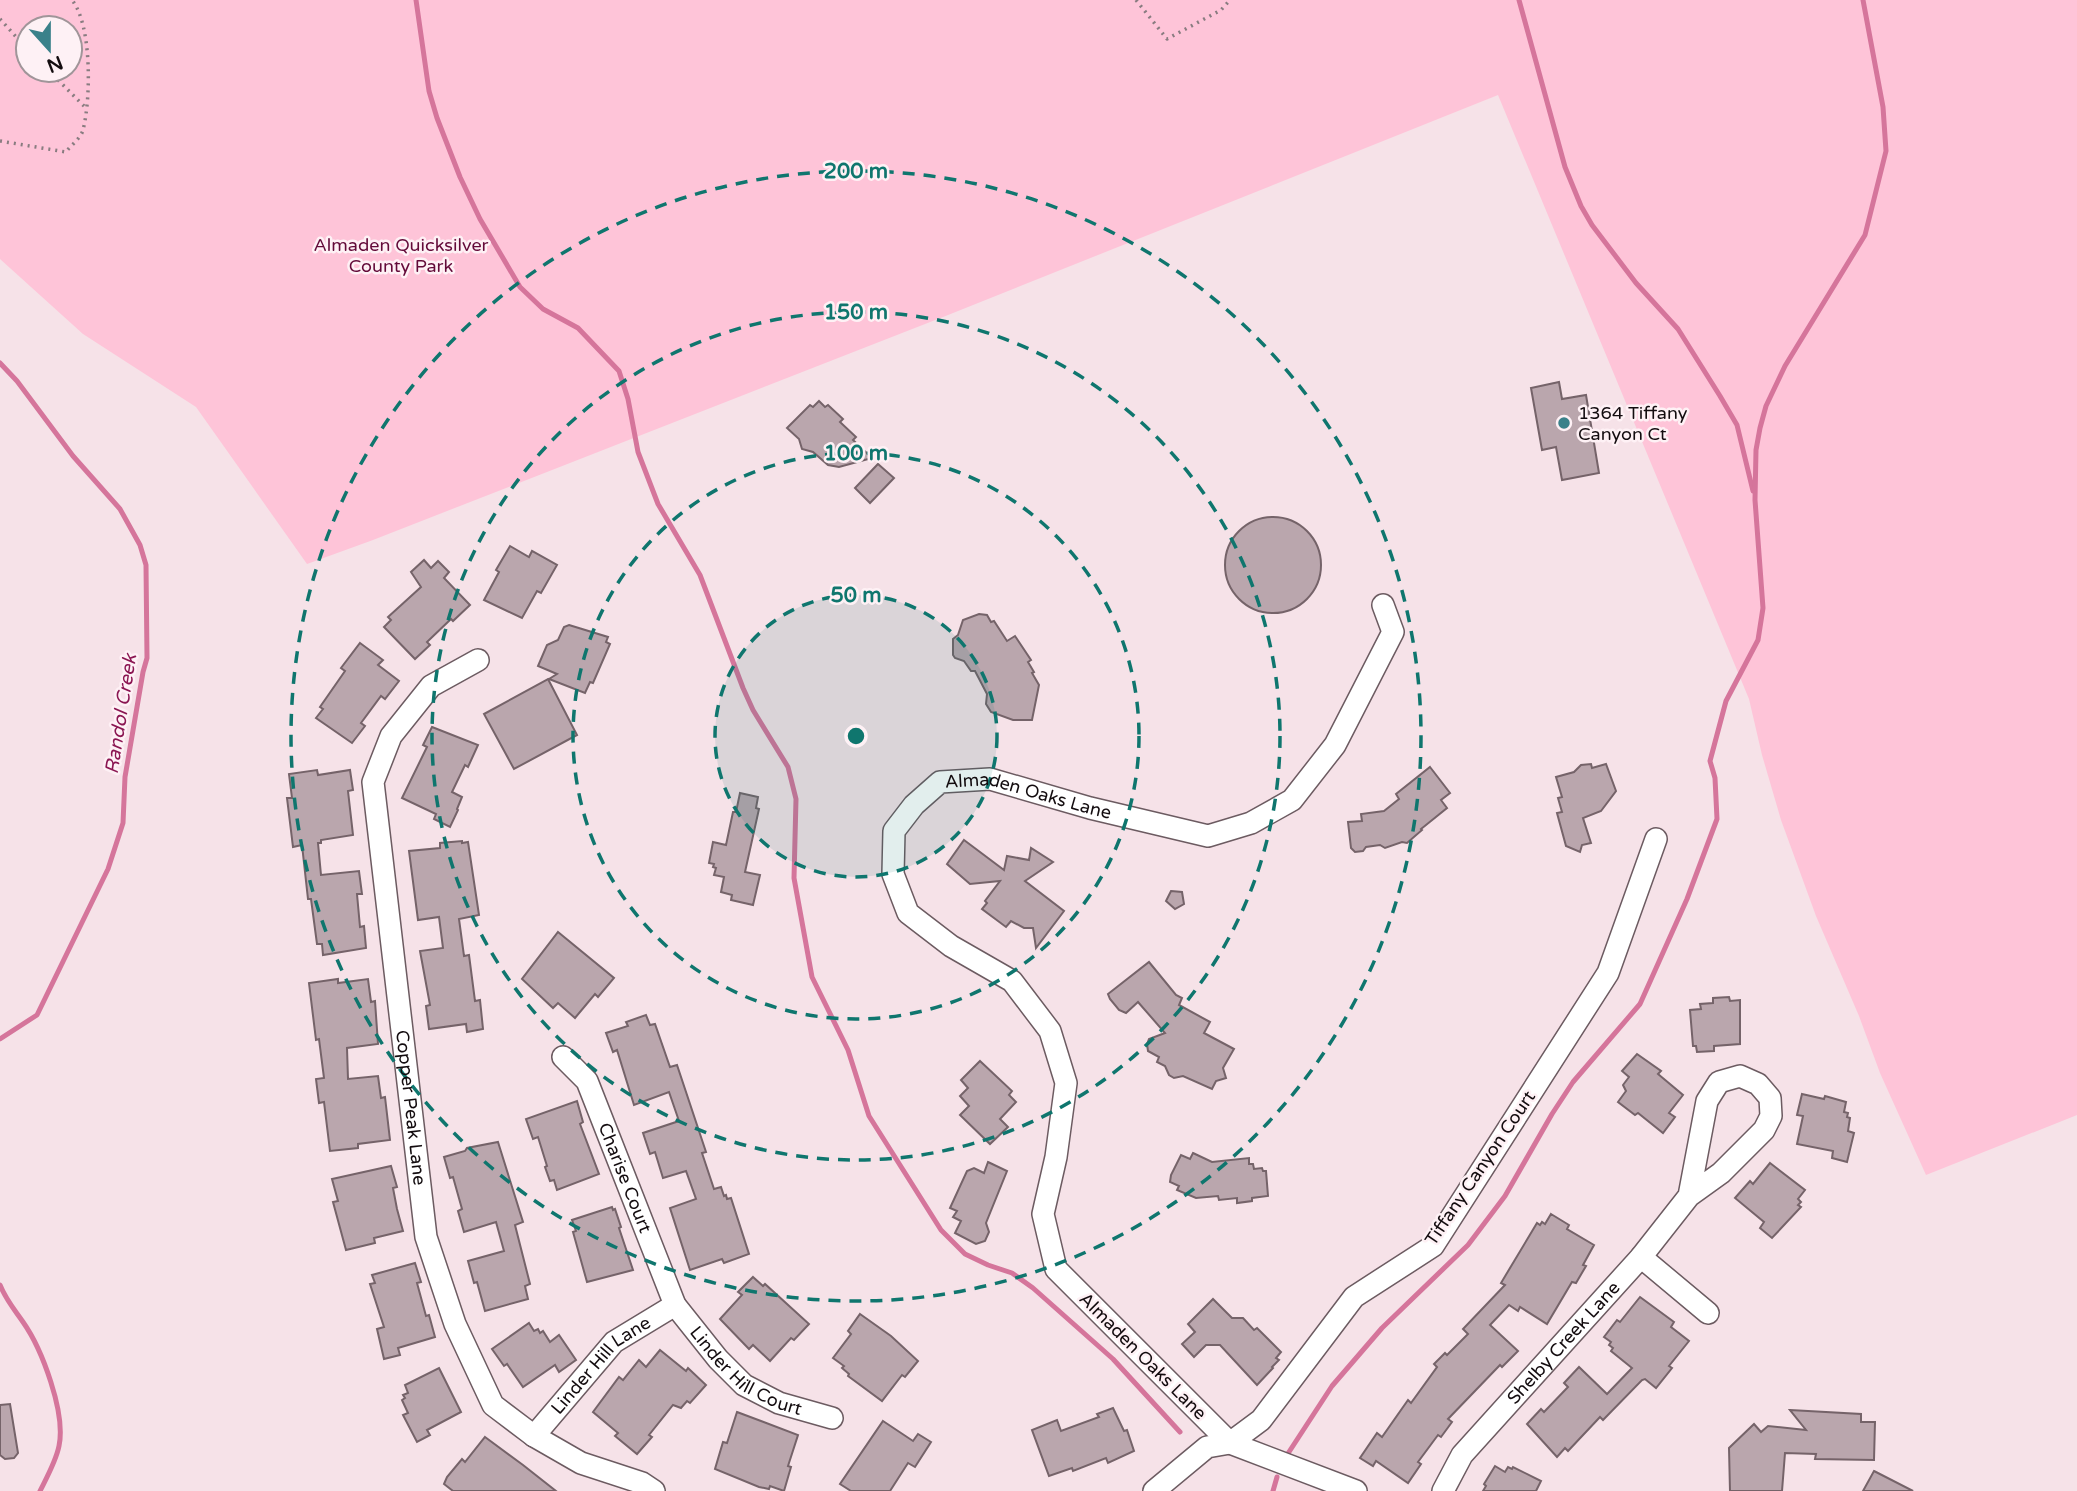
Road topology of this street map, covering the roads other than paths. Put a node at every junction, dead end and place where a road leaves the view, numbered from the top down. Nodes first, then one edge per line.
1 (1383, 606) dead end
2 (478, 660) dead end
3 (1656, 839) dead end
4 (563, 1057) dead end
5 (1689, 1196) junction
6 (1641, 1257) junction
7 (675, 1306) junction
8 (1708, 1313) dead end
9 (832, 1418) dead end
10 (534, 1436) junction
11 (1230, 1443) junction
12 (654, 1491) edge
13 (1154, 1491) edge
14 (1356, 1491) edge
15 (1443, 1491) edge

1 - 11 street, Almaden Oaks Lane
2 - 10 street, Copper Peak Lane
3 - 11 street, Tiffany Canyon Court
4 - 7 street, Charise Court
5 - 5 street, Shelby Creek Lane
5 - 6 street, Shelby Creek Lane
6 - 8 street
6 - 15 street, Shelby Creek Lane
7 - 9 street, Linder Hill Court
7 - 10 street, Linder Hill Lane
10 - 12 street, Copper Peak Lane
11 - 13 street, Tiffany Canyon Court
11 - 14 street

